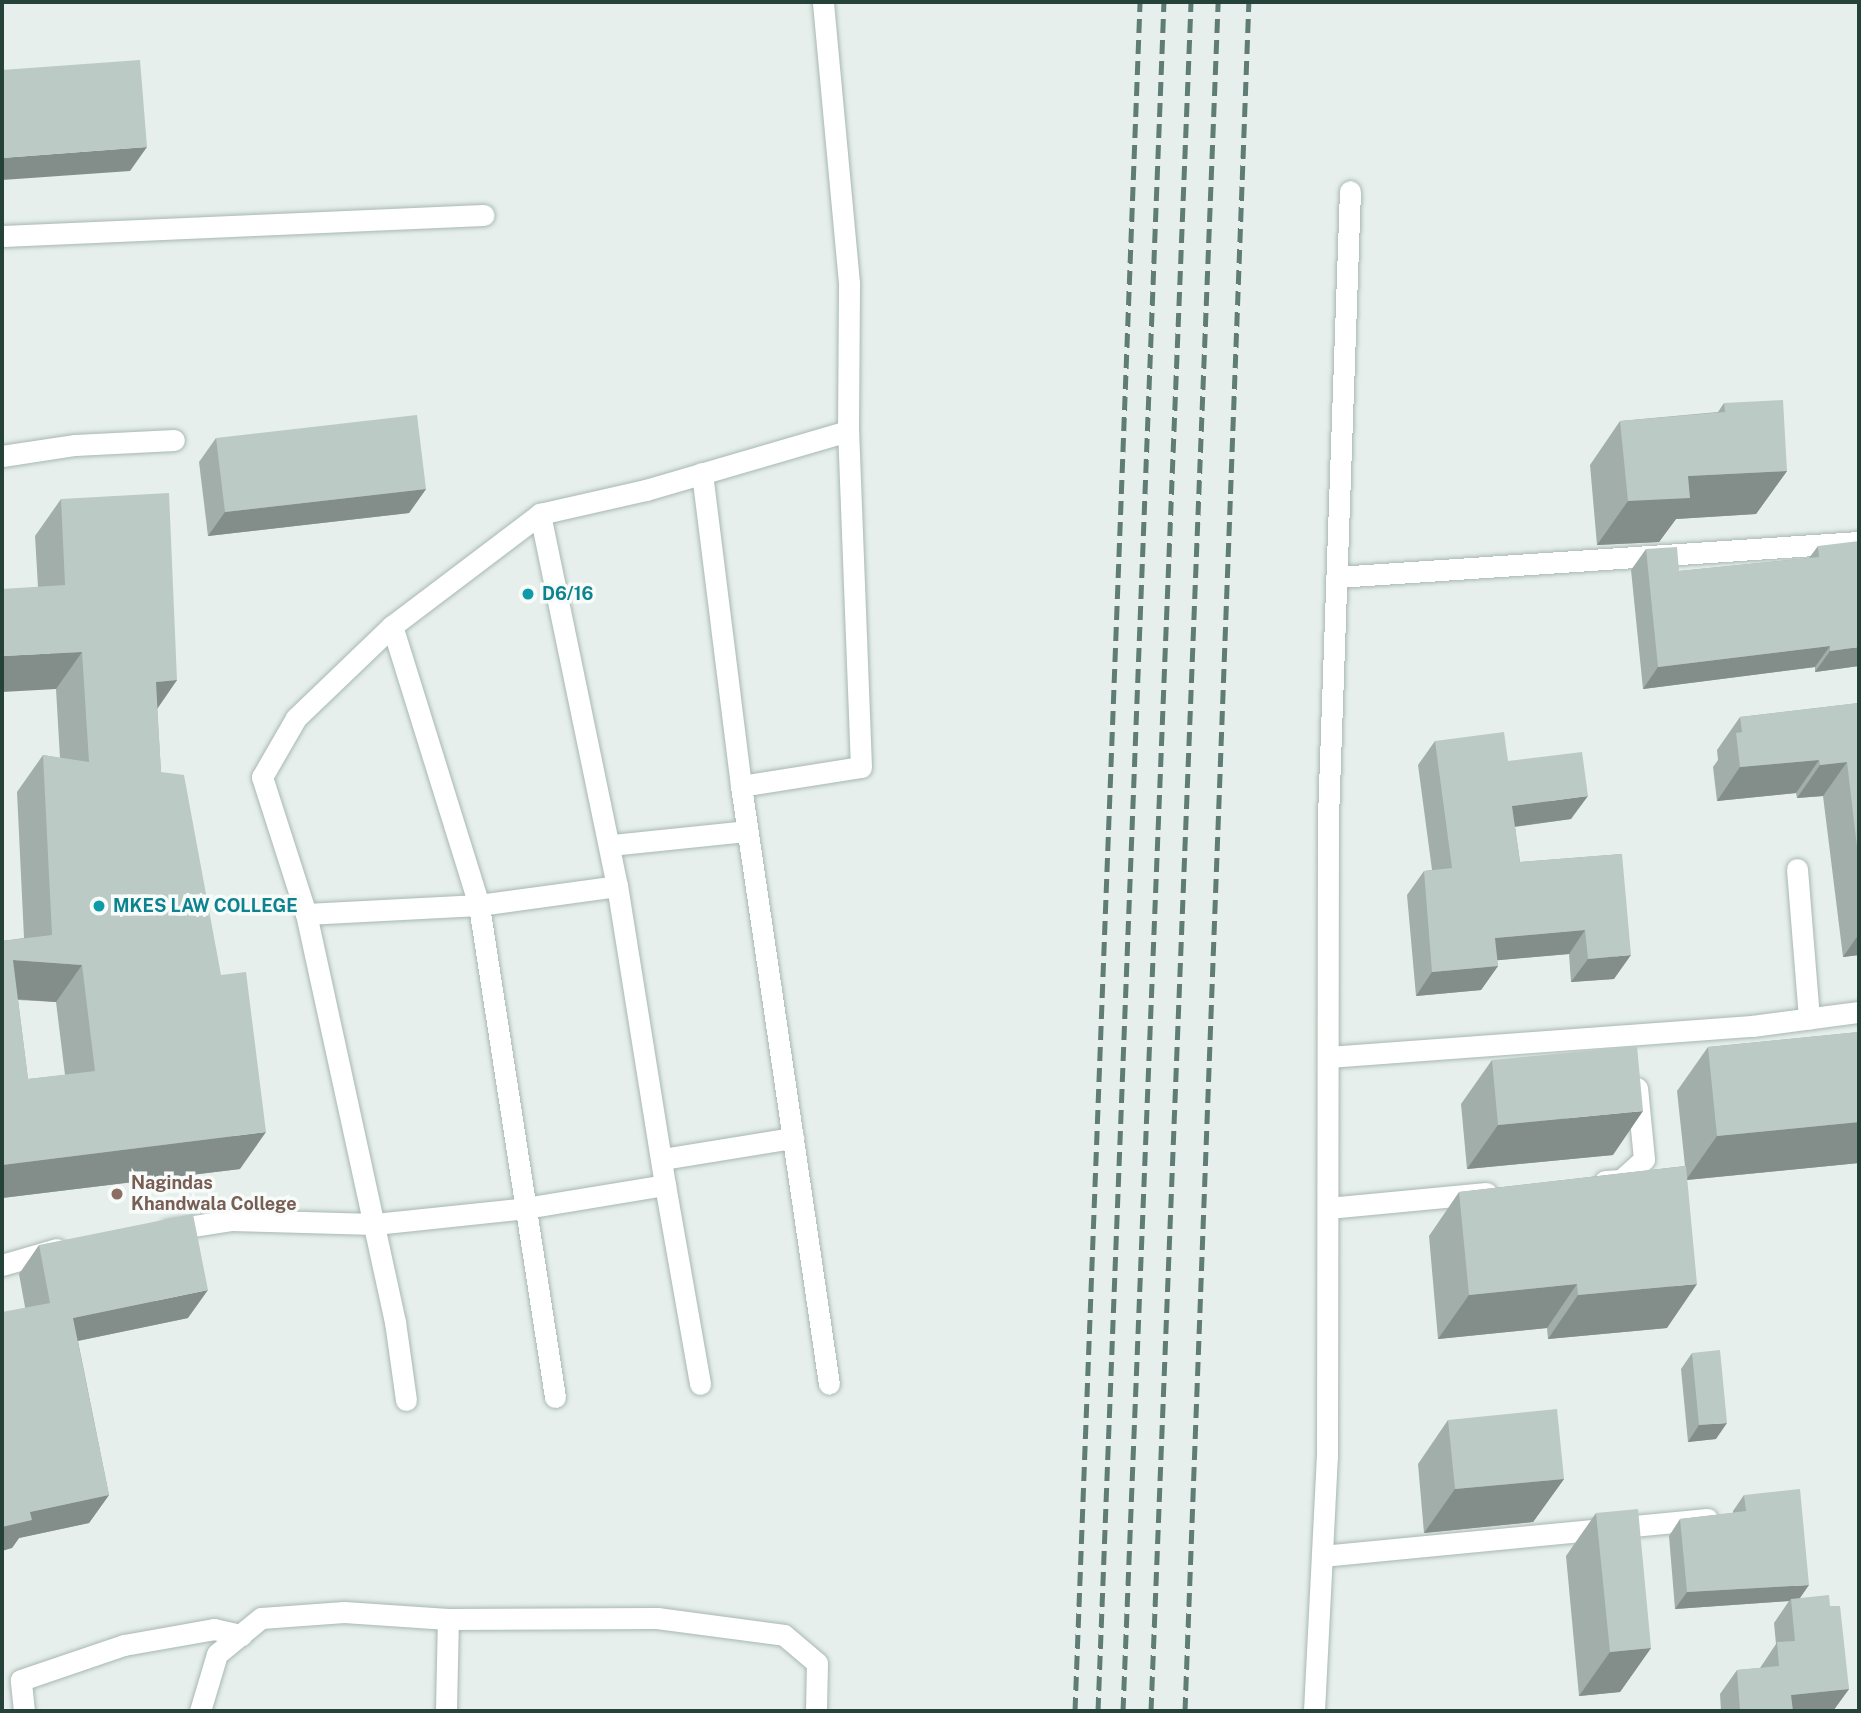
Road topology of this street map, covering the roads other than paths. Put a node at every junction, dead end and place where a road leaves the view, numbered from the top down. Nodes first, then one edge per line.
1 (823, 2) edge
2 (1350, 191) dead end
3 (484, 215) dead end
4 (2, 236) edge
5 (848, 431) junction
6 (174, 440) dead end
7 (2, 456) edge
8 (702, 473) junction
9 (540, 514) junction
10 (1859, 542) edge
11 (1337, 577) junction
12 (393, 626) junction
13 (741, 786) junction
14 (747, 831) junction
15 (611, 845) junction
16 (1797, 869) dead end
17 (617, 886) junction
18 (479, 905) junction
19 (306, 914) junction
20 (1859, 1012) edge
21 (1809, 1018) junction
22 (1632, 1035) junction
23 (1328, 1057) junction
24 (793, 1138) junction
25 (663, 1159) junction
26 (1581, 1184) edge
27 (665, 1185) junction
28 (1514, 1190) edge
29 (526, 1208) junction
30 (1328, 1208) junction
31 (375, 1224) junction
32 (142, 1235) edge
33 (78, 1245) edge
34 (2, 1265) edge
35 (700, 1384) dead end
36 (829, 1384) dead end
37 (555, 1397) dead end
38 (406, 1400) dead end
39 (1714, 1518) edge
40 (1322, 1556) junction
41 (448, 1619) junction
42 (241, 1635) junction
43 (24, 1711) edge
44 (200, 1711) edge
45 (446, 1711) edge
46 (816, 1711) edge
47 (1314, 1711) edge

1 - 5 street
2 - 11 street
3 - 4 street
5 - 8 street
5 - 13 street
6 - 7 street
8 - 9 street
8 - 13 street
9 - 12 street
9 - 15 street
10 - 11 street
11 - 23 street
12 - 18 street
12 - 19 street
13 - 14 street
14 - 15 street
14 - 24 street
15 - 17 street
16 - 21 street
17 - 18 street
17 - 25 street
18 - 19 street
18 - 29 street
19 - 31 street
20 - 21 street
21 - 22 street
22 - 23 street
22 - 26 street
23 - 30 street
24 - 25 street
24 - 36 street
25 - 27 street
27 - 29 street
27 - 35 street
28 - 30 street
29 - 31 street
29 - 37 street
30 - 40 street
31 - 32 street
31 - 38 street
33 - 34 street
39 - 40 street
40 - 47 street
41 - 42 street
41 - 45 street
41 - 46 street
42 - 43 street
42 - 44 street

